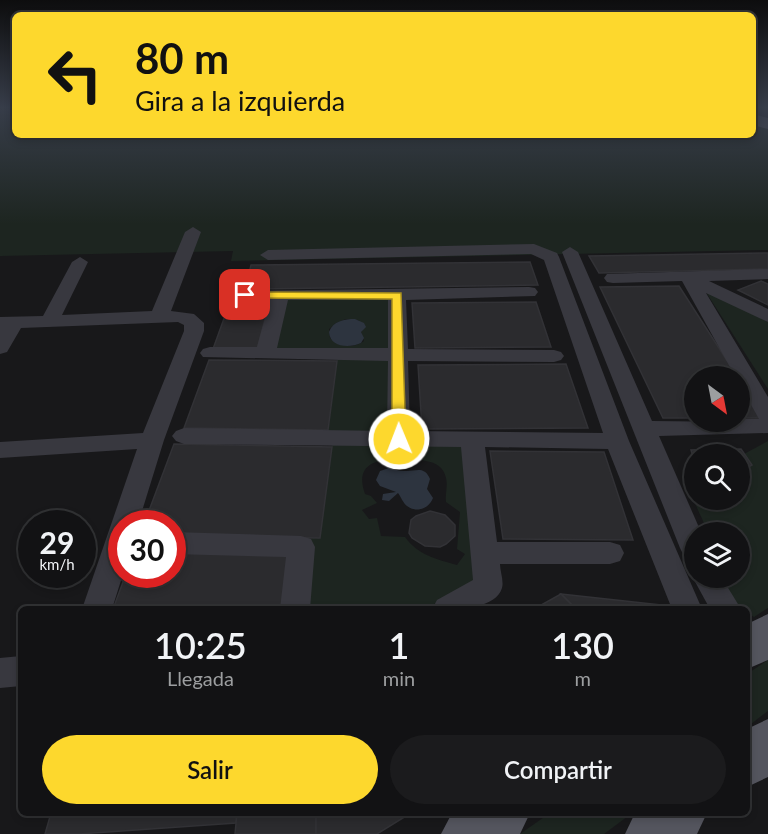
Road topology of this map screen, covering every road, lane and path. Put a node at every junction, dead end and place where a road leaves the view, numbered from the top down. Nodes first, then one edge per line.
1 (193, 232) dead end
2 (570, 252) dead end
3 (268, 255) dead end
4 (80, 262) dead end
5 (768, 274) edge
6 (688, 276) junction
7 (613, 278) dead end
8 (529, 292) dead end
9 (245, 295) dead end
10 (280, 295) junction
11 (397, 295) junction
12 (768, 316) edge
13 (159, 317) junction
14 (50, 321) junction
15 (7, 322) edge
16 (0, 348) edge
17 (266, 352) junction
18 (210, 353) dead end
19 (398, 355) junction
20 (554, 356) dead end
21 (768, 416) edge
22 (768, 426) edge
23 (646, 429) junction
24 (184, 436) dead end
25 (399, 439) junction
26 (152, 440) junction
27 (471, 440) junction
28 (617, 441) junction
29 (0, 450) edge
30 (130, 510) edge
31 (684, 523) edge
32 (186, 543) edge
33 (484, 553) junction
34 (610, 553) dead end
35 (108, 576) edge
36 (713, 588) edge
37 (98, 606) edge
38 (295, 606) edge
39 (452, 606) edge
40 (686, 606) edge
41 (724, 606) edge
42 (18, 671) edge
43 (0, 674) edge
44 (768, 744) edge
45 (750, 758) edge
46 (498, 816) edge
47 (676, 816) edge
48 (469, 834) edge
49 (653, 834) edge

1 - 13 street
2 - 23 street
3 - 28 street
4 - 14 street
5 - 6 street
6 - 7 street
6 - 12 street
6 - 21 street
8 - 11 street
9 - 10 street
10 - 11 street
10 - 17 street
11 - 19 street
13 - 14 street
13 - 26 street
14 - 15 street
15 - 16 street
17 - 18 street
17 - 19 street
19 - 20 street
19 - 25 street
22 - 23 street
23 - 31 street
24 - 25 street
25 - 27 street
26 - 29 street
26 - 30 street
27 - 28 street
27 - 33 street
28 - 40 street
32 - 38 street
33 - 34 street
33 - 39 street
35 - 37 street
36 - 41 street
42 - 43 street
44 - 45 main road
46 - 48 main road
47 - 49 main road

